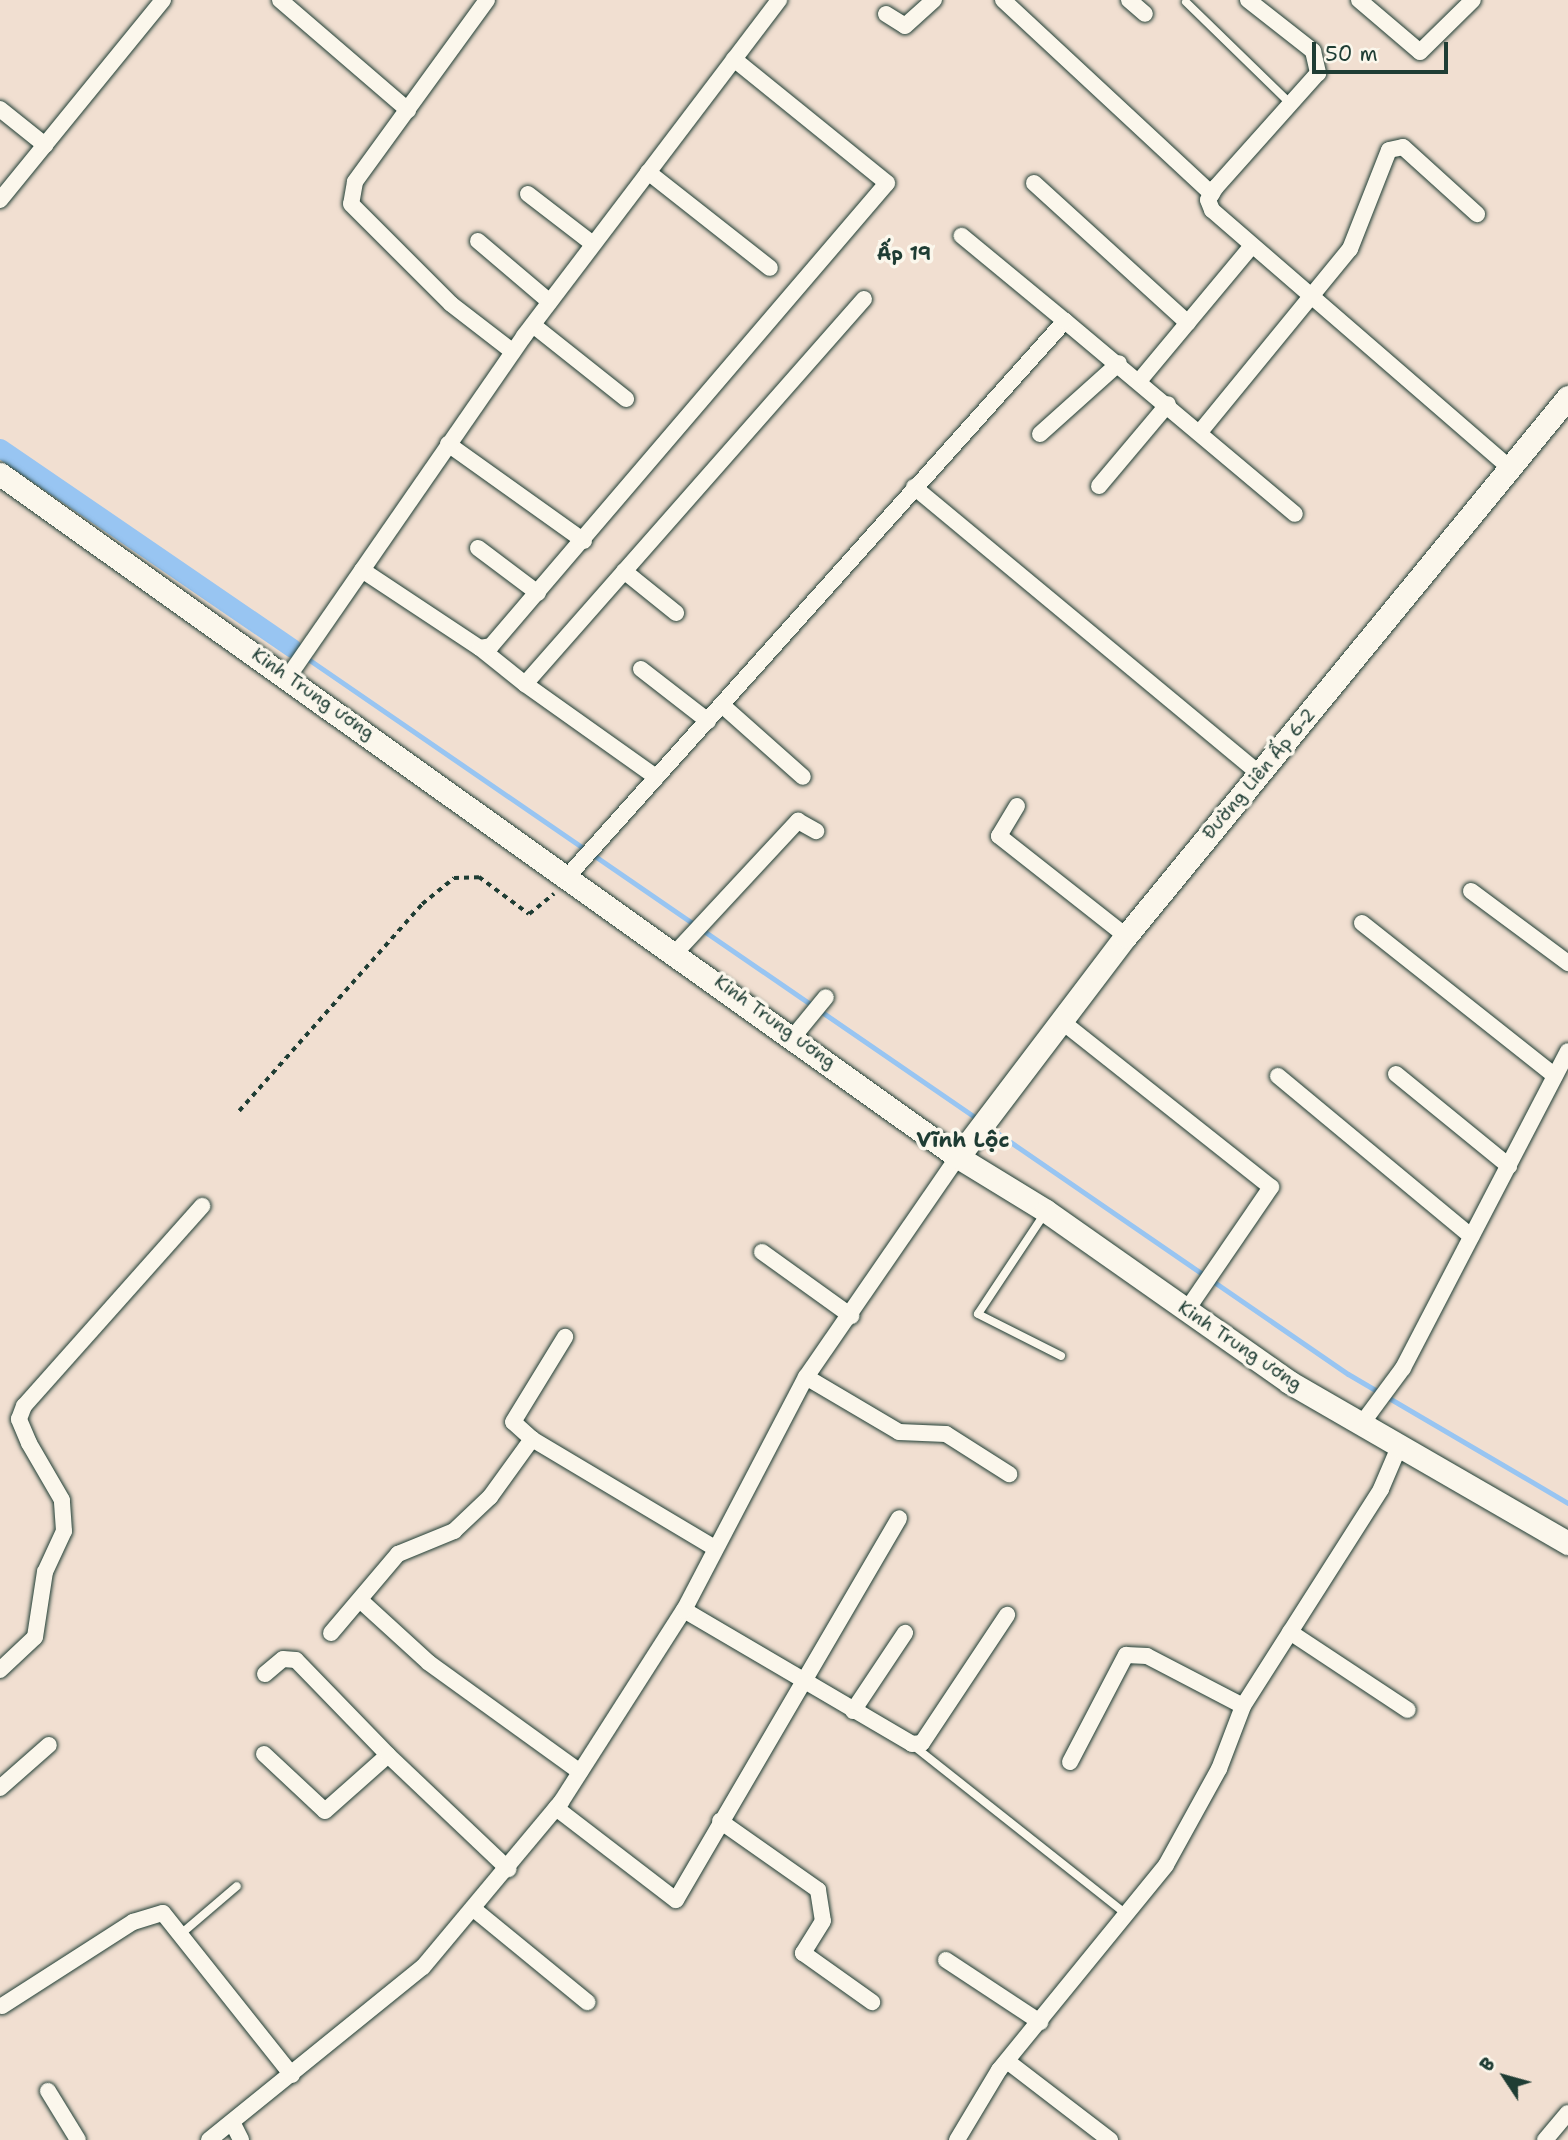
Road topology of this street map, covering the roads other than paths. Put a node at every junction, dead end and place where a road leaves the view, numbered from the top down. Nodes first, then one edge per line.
1 (163, 0) edge
2 (280, 0) edge
3 (487, 0) edge
4 (779, 0) edge
5 (934, 0) edge
6 (1003, 0) edge
7 (1129, 0) edge
8 (1248, 0) edge
9 (1359, 0) edge
10 (1473, 0) edge
11 (1186, 2) dead end
12 (886, 14) dead end
13 (1146, 14) dead end
14 (734, 59) junction
15 (1293, 106) junction
16 (0, 109) edge
17 (408, 110) junction
18 (45, 145) junction
19 (648, 172) junction
20 (1034, 183) dead end
21 (528, 194) dead end
22 (1212, 194) junction
23 (0, 200) edge
24 (1478, 214) dead end
25 (962, 236) dead end
26 (478, 241) dead end
27 (593, 244) junction
28 (1251, 247) junction
29 (770, 268) dead end
30 (1307, 297) junction
31 (864, 299) dead end
32 (550, 302) junction
33 (1065, 321) junction
34 (1188, 323) junction
35 (533, 325) junction
36 (513, 352) junction
37 (1119, 363) junction
38 (1140, 380) junction
39 (1568, 397) edge
40 (626, 399) dead end
41 (1168, 404) junction
42 (1200, 432) junction
43 (1040, 434) dead end
44 (448, 444) junction
45 (1508, 467) junction
46 (0, 474) edge
47 (1100, 486) dead end
48 (914, 487) junction
49 (1295, 514) dead end
50 (584, 541) junction
51 (478, 548) dead end
52 (362, 570) junction
53 (624, 571) junction
54 (538, 593) junction
55 (676, 613) dead end
56 (480, 648) junction
57 (642, 669) dead end
58 (294, 671) junction
59 (525, 684) junction
60 (722, 705) junction
61 (708, 721) junction
62 (1259, 773) junction
63 (656, 777) junction
64 (803, 777) dead end
65 (1017, 806) dead end
66 (816, 831) dead end
67 (573, 871) junction
68 (1471, 891) dead end
69 (1362, 923) dead end
70 (1126, 936) junction
71 (685, 945) junction
72 (1568, 963) edge
73 (826, 997) dead end
74 (1060, 1020) junction
75 (794, 1036) junction
76 (1568, 1051) edge
77 (1396, 1074) dead end
78 (1278, 1076) dead end
79 (1555, 1076) junction
80 (964, 1150) junction
81 (1509, 1166) junction
82 (202, 1206) dead end
83 (1046, 1211) junction
84 (1471, 1236) junction
85 (762, 1252) dead end
86 (1186, 1311) junction
87 (851, 1315) junction
88 (565, 1337) dead end
89 (1061, 1356) dead end
90 (806, 1377) junction
91 (1370, 1416) junction
92 (532, 1439) junction
93 (1399, 1447) junction
94 (1009, 1474) dead end
95 (899, 1518) dead end
96 (1568, 1543) edge
97 (715, 1548) junction
98 (360, 1600) junction
99 (684, 1610) junction
100 (1007, 1615) dead end
101 (1290, 1632) junction
102 (331, 1633) dead end
103 (905, 1633) dead end
104 (0, 1670) edge
105 (265, 1674) dead end
106 (799, 1681) junction
107 (1243, 1706) junction
108 (1408, 1710) dead end
109 (853, 1712) junction
110 (912, 1744) junction
111 (49, 1745) dead end
112 (264, 1754) dead end
113 (388, 1755) junction
114 (1070, 1762) dead end
115 (580, 1772) junction
116 (0, 1788) edge
117 (556, 1808) junction
118 (720, 1821) junction
119 (508, 1869) junction
120 (237, 1886) dead end
121 (476, 1910) junction
122 (1128, 1915) junction
123 (182, 1933) junction
124 (946, 1960) dead end
125 (587, 2001) dead end
126 (872, 2002) dead end
127 (2, 2006) dead end
128 (1040, 2022) junction
129 (1007, 2061) junction
130 (292, 2075) junction
131 (48, 2091) dead end
132 (1568, 2113) edge
133 (232, 2122) junction
134 (78, 2140) edge
135 (209, 2140) edge
136 (241, 2140) edge
137 (957, 2140) edge
138 (1110, 2140) edge
139 (1545, 2140) edge

1 - 18 street
2 - 17 street
3 - 17 street
4 - 14 street
5 - 12 street
6 - 22 street
7 - 13 street
8 - 15 street
9 - 10 street
11 - 15 lane
14 - 19 street
14 - 50 street
15 - 22 street
16 - 18 street
17 - 36 street
18 - 23 street
19 - 27 street
19 - 29 street
20 - 34 street
21 - 27 street
22 - 28 street
24 - 30 street
25 - 33 street
26 - 32 street
27 - 32 street
28 - 30 street
28 - 34 street
30 - 42 street
30 - 45 street
31 - 53 street
32 - 35 street
33 - 37 street
33 - 48 street
34 - 38 street
35 - 36 street
35 - 40 street
36 - 44 street
37 - 38 street
37 - 43 street
38 - 41 street
39 - 45 street, Đường Liên Ấp 6-2
41 - 42 street
41 - 47 street
42 - 49 street
44 - 50 street
44 - 52 street
45 - 62 street, Đường Liên Ấp 6-2
46 - 58 street, Kinh Trung ương
48 - 60 street
48 - 62 street
50 - 54 street
51 - 54 street
52 - 56 street
52 - 58 street
53 - 55 street
53 - 59 street
54 - 56 street
56 - 59 street
57 - 61 street
58 - 67 street, Kinh Trung ương
59 - 63 street
60 - 61 street
60 - 64 street
61 - 63 street
62 - 70 street, Đường Liên Ấp 6-2
63 - 67 street
65 - 70 street
66 - 71 street
67 - 71 street, Kinh Trung ương
68 - 72 street
69 - 79 street
70 - 74 street, Đường Liên Ấp 6-2
71 - 75 street, Kinh Trung ương
73 - 75 street
74 - 80 street, Đường Liên Ấp 6-2
74 - 86 street
75 - 80 street, Kinh Trung ương
76 - 79 street
77 - 81 street
78 - 84 street
79 - 81 street
80 - 83 street, Kinh Trung ương
80 - 87 street
81 - 84 street
82 - 104 street
83 - 86 street, Kinh Trung ương
83 - 89 lane
84 - 91 street
85 - 87 street
86 - 91 street, Kinh Trung ương
87 - 90 street
88 - 92 street
90 - 94 street
90 - 97 street
91 - 93 street, Kinh Trung ương
92 - 97 street
92 - 98 street
93 - 96 street, Kinh Trung ương
93 - 101 street
95 - 106 street
97 - 99 street
98 - 102 street
98 - 115 street
99 - 106 street
99 - 115 street
100 - 110 street
101 - 107 street
101 - 108 street
103 - 109 street
105 - 113 street
106 - 109 street
106 - 118 street
107 - 114 street
107 - 122 street
109 - 110 street
110 - 122 lane
111 - 116 street
112 - 113 street
113 - 119 street
115 - 117 street
117 - 118 street
117 - 119 street
118 - 126 street
119 - 121 street
120 - 123 lane
121 - 125 street
121 - 130 street
122 - 128 street
123 - 127 street
123 - 130 street
124 - 128 street
128 - 129 street
129 - 137 street
129 - 138 street
130 - 133 street
131 - 134 street
132 - 139 street
133 - 135 street
133 - 136 street

